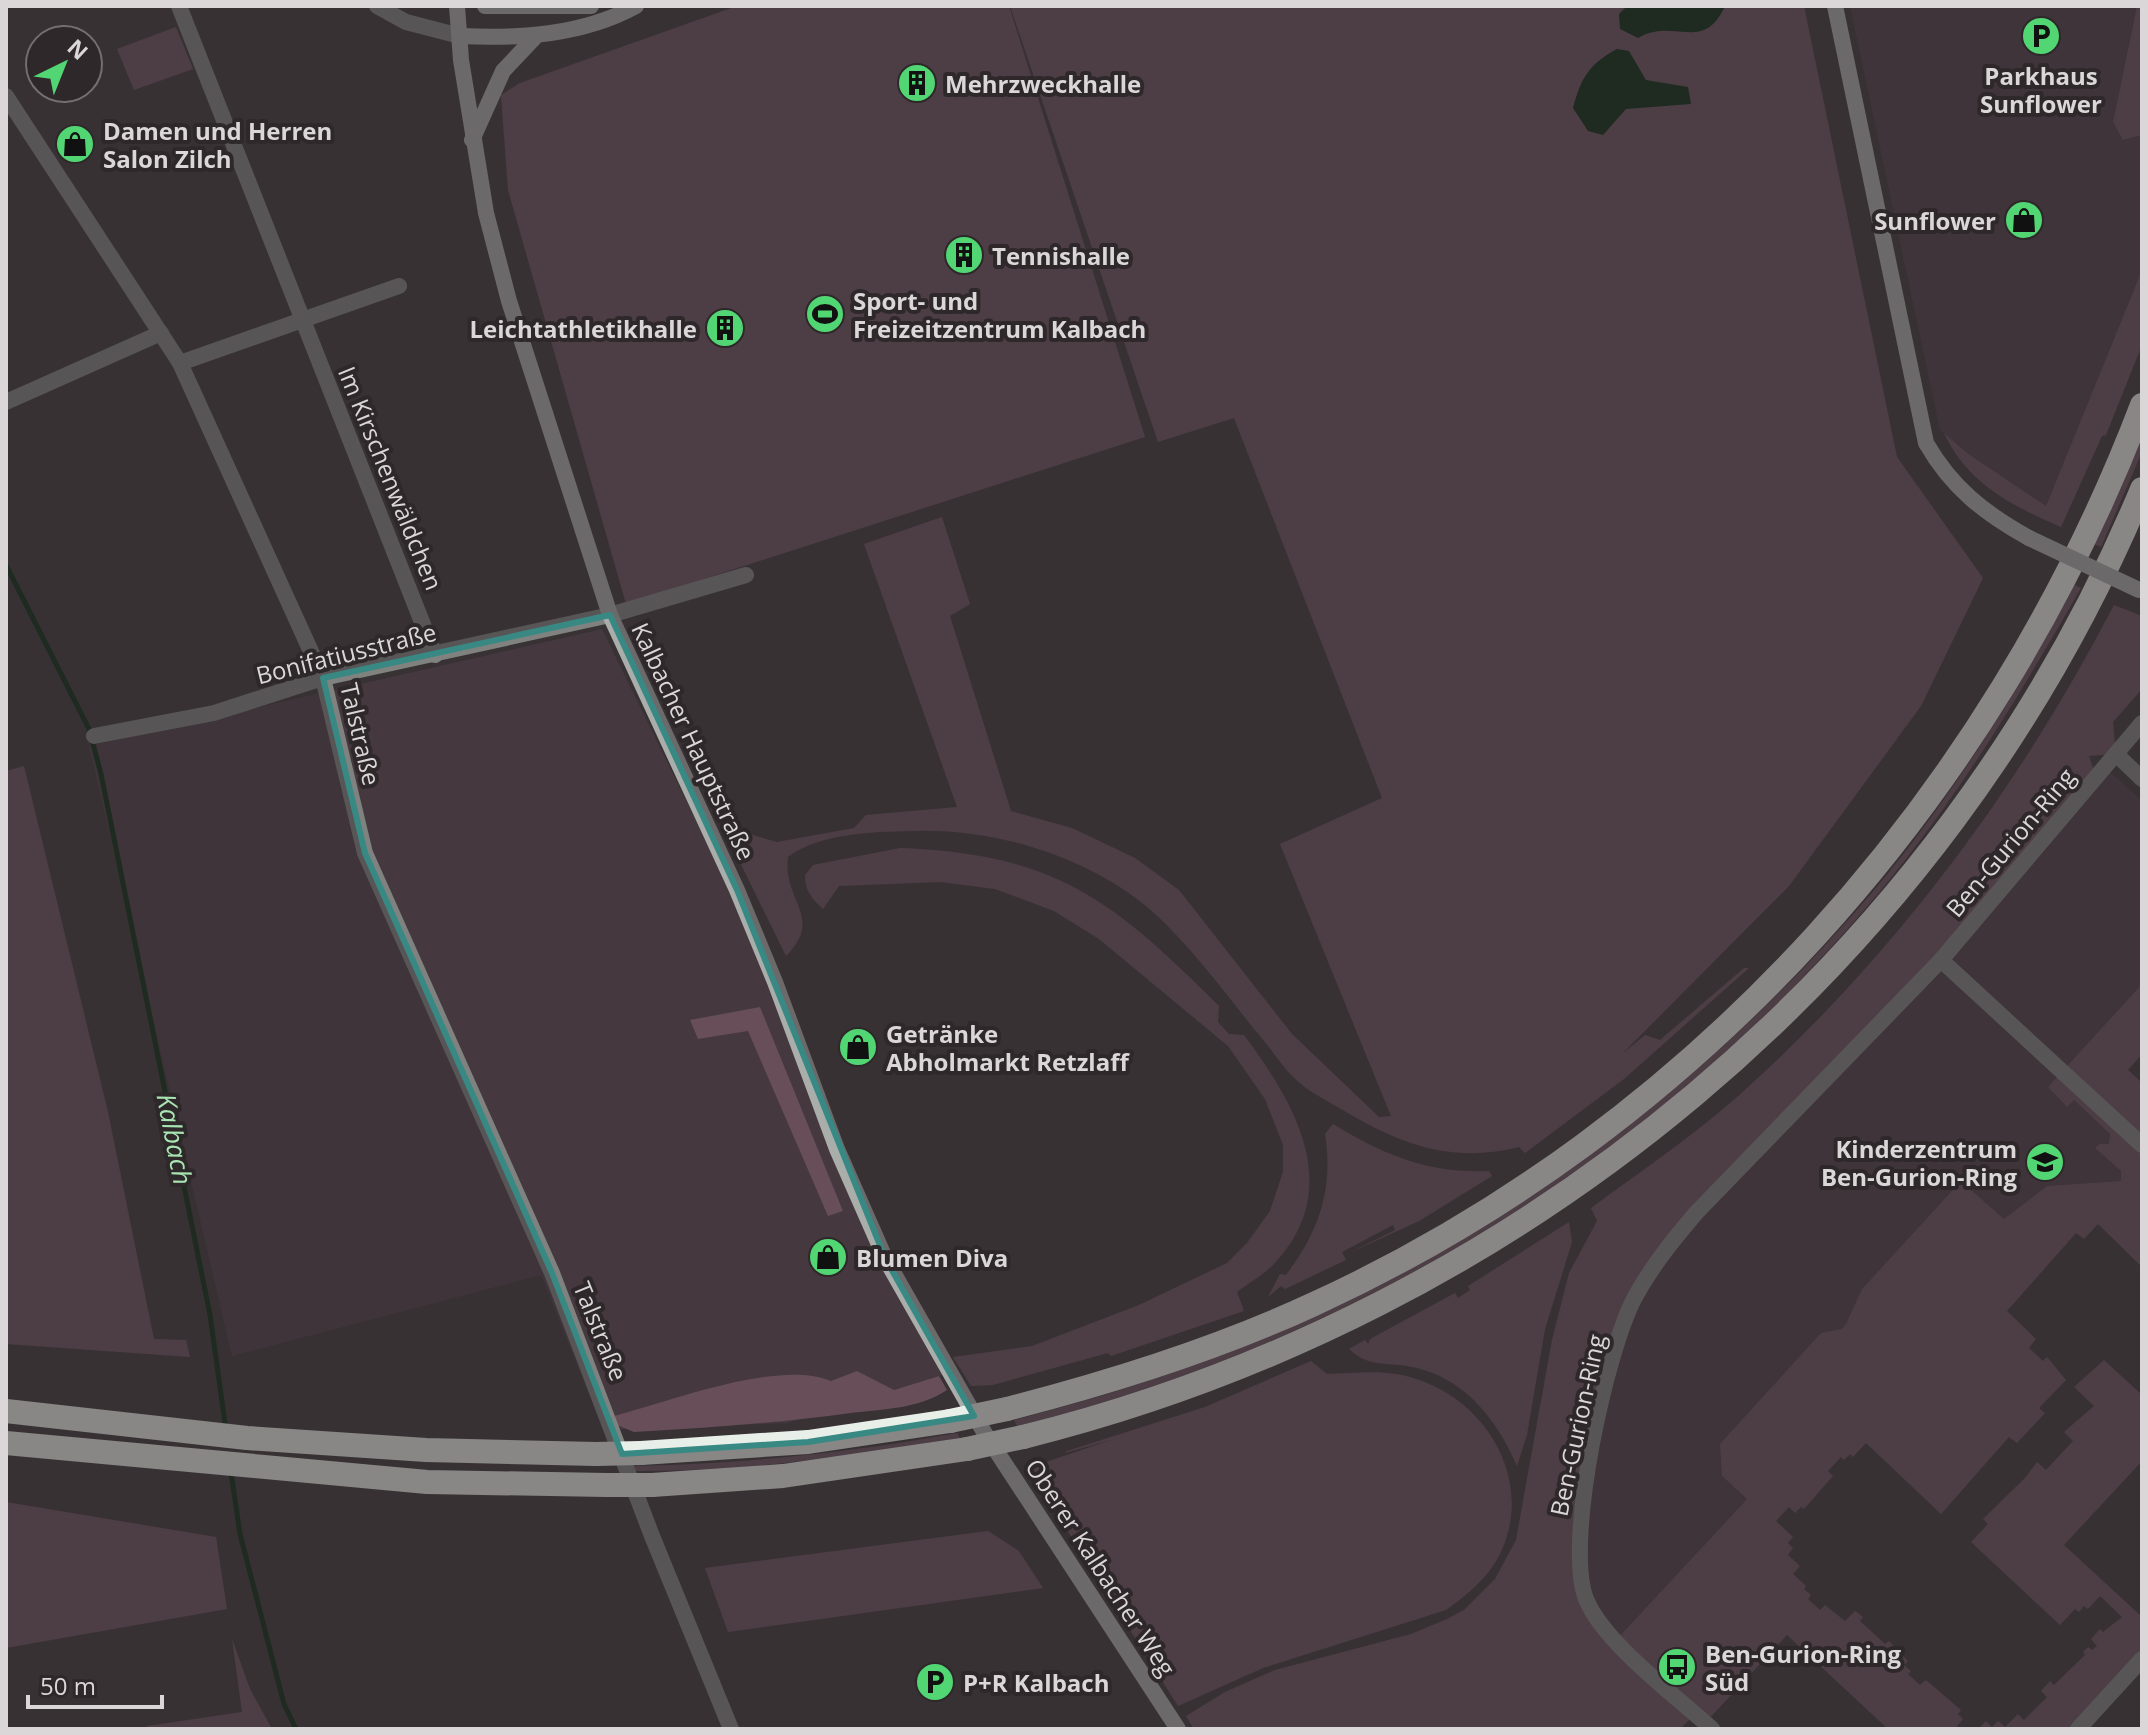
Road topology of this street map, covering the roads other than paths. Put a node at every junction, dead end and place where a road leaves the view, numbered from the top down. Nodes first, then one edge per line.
1 (179, 6) edge
2 (377, 6) edge
3 (457, 6) edge
4 (485, 6) edge
5 (591, 6) edge
6 (636, 6) edge
7 (1835, 6) edge
8 (537, 35) junction
9 (460, 36) junction
10 (6, 96) edge
11 (472, 140) junction
12 (399, 286) dead end
13 (301, 320) junction
14 (161, 333) junction
15 (180, 363) junction
16 (6, 402) edge
17 (2142, 405) edge
18 (2142, 489) edge
19 (746, 575) dead end
20 (2140, 591) edge
21 (610, 615) junction
22 (435, 655) junction
23 (323, 678) junction
24 (2142, 723) edge
25 (94, 736) dead end
26 (2116, 754) junction
27 (2142, 779) edge
28 (1941, 960) junction
29 (2142, 1145) edge
30 (6, 1411) edge
31 (976, 1440) junction
32 (6, 1443) edge
33 (2142, 1659) edge
34 (731, 1729) edge
35 (1178, 1729) edge
36 (1712, 1729) edge
37 (2078, 1729) edge

1 - 13 street, Im Kirschenwäldchen
2 - 9 street
3 - 9 street, Kalbacher Hauptstraße
4 - 5 street
6 - 8 street
7 - 20 street, bridge
8 - 9 street
8 - 11 street
9 - 11 street, Kalbacher Hauptstraße
10 - 14 street, Talstraße
11 - 21 street, Kalbacher Hauptstraße
12 - 13 street
13 - 15 street
13 - 22 street, Im Kirschenwäldchen
14 - 15 street, Talstraße
14 - 16 street
15 - 23 street, Talstraße
17 - 30 highway, bridge
18 - 31 highway, bridge
19 - 21 street, Bonifatiusstraße
21 - 22 street, Bonifatiusstraße
21 - 31 street, Kalbacher Hauptstraße
22 - 23 street, Bonifatiusstraße
23 - 25 street, Bonifatiusstraße
23 - 34 street, Talstraße
24 - 26 street, Ben-Gurion-Ring
26 - 27 street
26 - 28 street, Ben-Gurion-Ring
28 - 29 street
28 - 36 street, Ben-Gurion-Ring
31 - 32 highway, bridge
31 - 35 street, Oberer Kalbacher Weg
33 - 37 street

